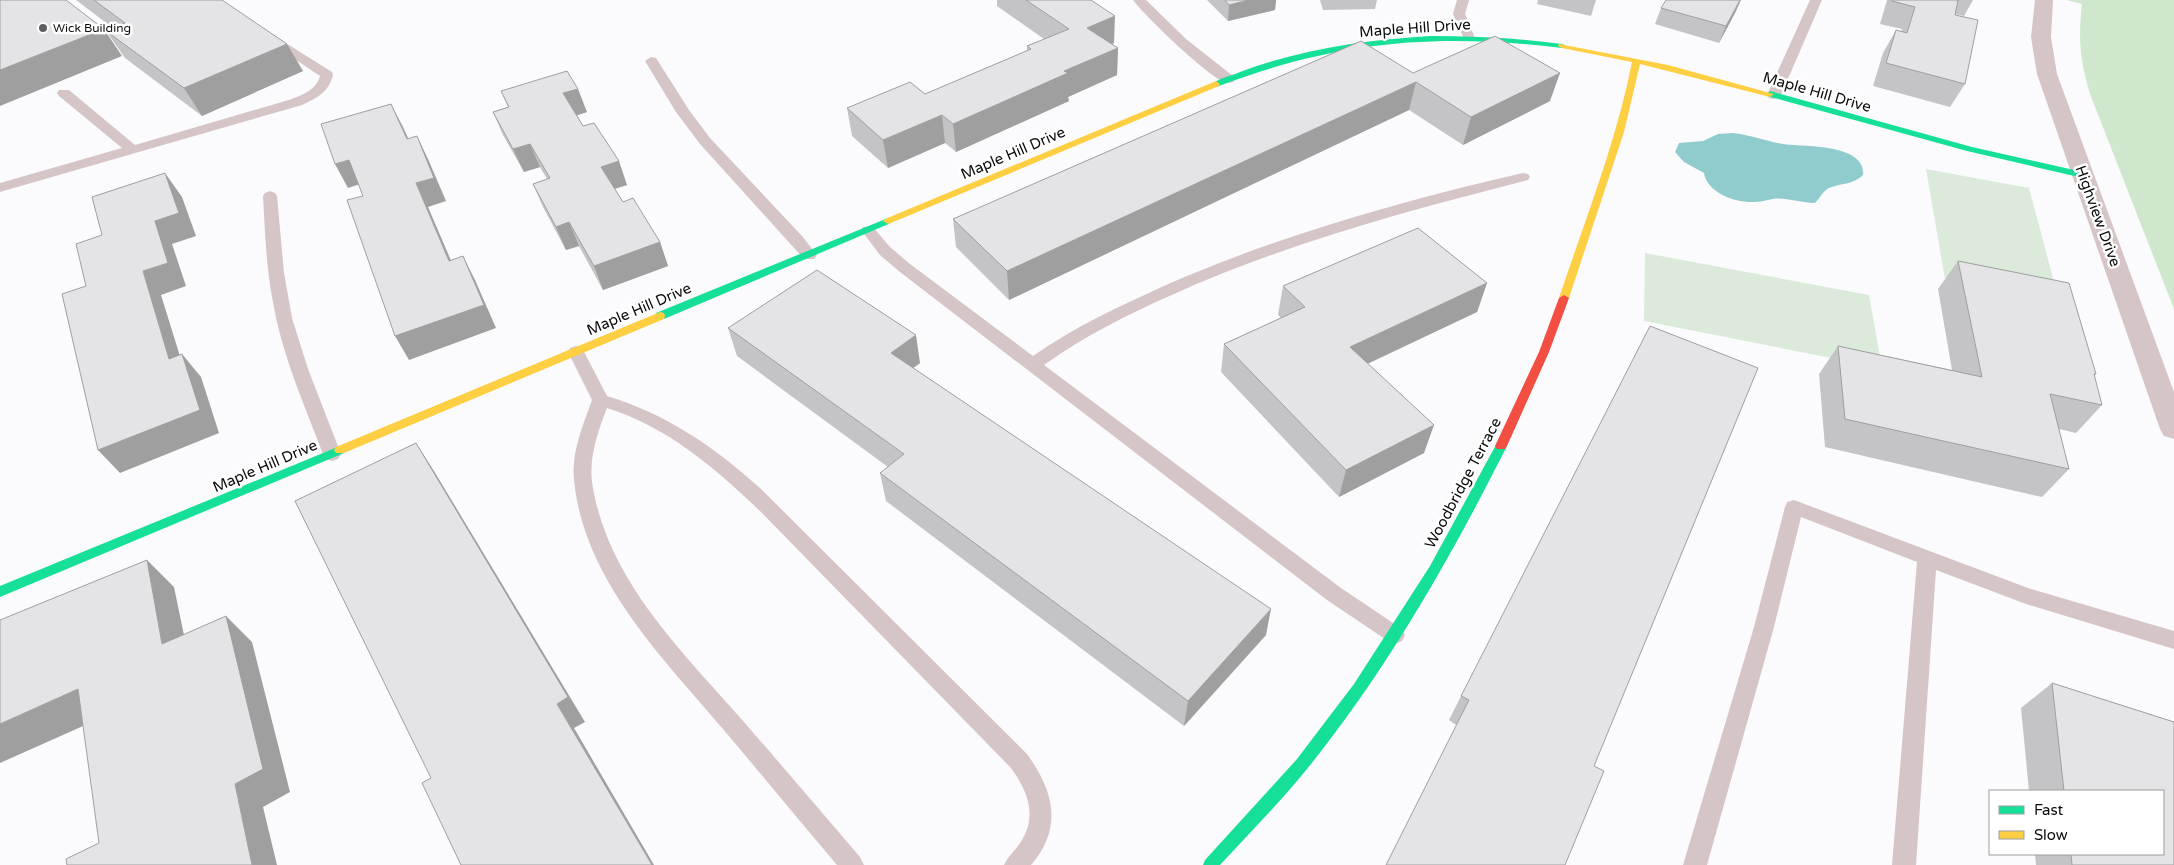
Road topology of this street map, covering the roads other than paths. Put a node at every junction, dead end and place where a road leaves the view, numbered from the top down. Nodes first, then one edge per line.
1 (1139, 0) edge
2 (1463, 0) edge
3 (1816, 0) edge
4 (2044, 0) edge
5 (263, 32) edge
6 (1469, 38) junction
7 (1637, 60) junction
8 (651, 61) dead end
9 (1228, 80) junction
10 (64, 93) dead end
11 (1774, 95) junction
12 (133, 150) junction
13 (2083, 175) junction
14 (1523, 177) dead end
15 (2, 184) edge
16 (270, 196) dead end
17 (868, 230) junction
18 (809, 254) junction
19 (576, 352) junction
20 (1032, 365) junction
21 (601, 400) junction
22 (2174, 429) edge
23 (332, 454) junction
24 (1927, 560) junction
25 (0, 592) edge
26 (1395, 635) junction
27 (2174, 640) edge
28 (852, 865) edge
29 (1016, 865) edge
30 (1210, 865) edge
31 (1695, 865) edge
32 (1904, 865) edge

1 - 9 lane
2 - 6 lane
3 - 11 lane
4 - 13 street, Highview Drive
5 - 12 lane
6 - 7 street, Maple Hill Drive
6 - 9 street, Maple Hill Drive
7 - 11 street, Maple Hill Drive
7 - 26 street, Woodbridge Terrace
8 - 18 lane
9 - 17 street, Maple Hill Drive
10 - 12 lane
11 - 13 street, Maple Hill Drive
12 - 15 lane
13 - 22 street, Highview Drive
14 - 20 lane
16 - 23 lane
17 - 18 street, Maple Hill Drive
17 - 20 lane
18 - 19 street, Maple Hill Drive
19 - 21 lane
19 - 23 street, Maple Hill Drive
20 - 26 lane
21 - 28 lane
21 - 29 lane
23 - 25 street, Maple Hill Drive
24 - 27 lane
24 - 31 lane
24 - 32 lane
26 - 30 street, Woodbridge Terrace

